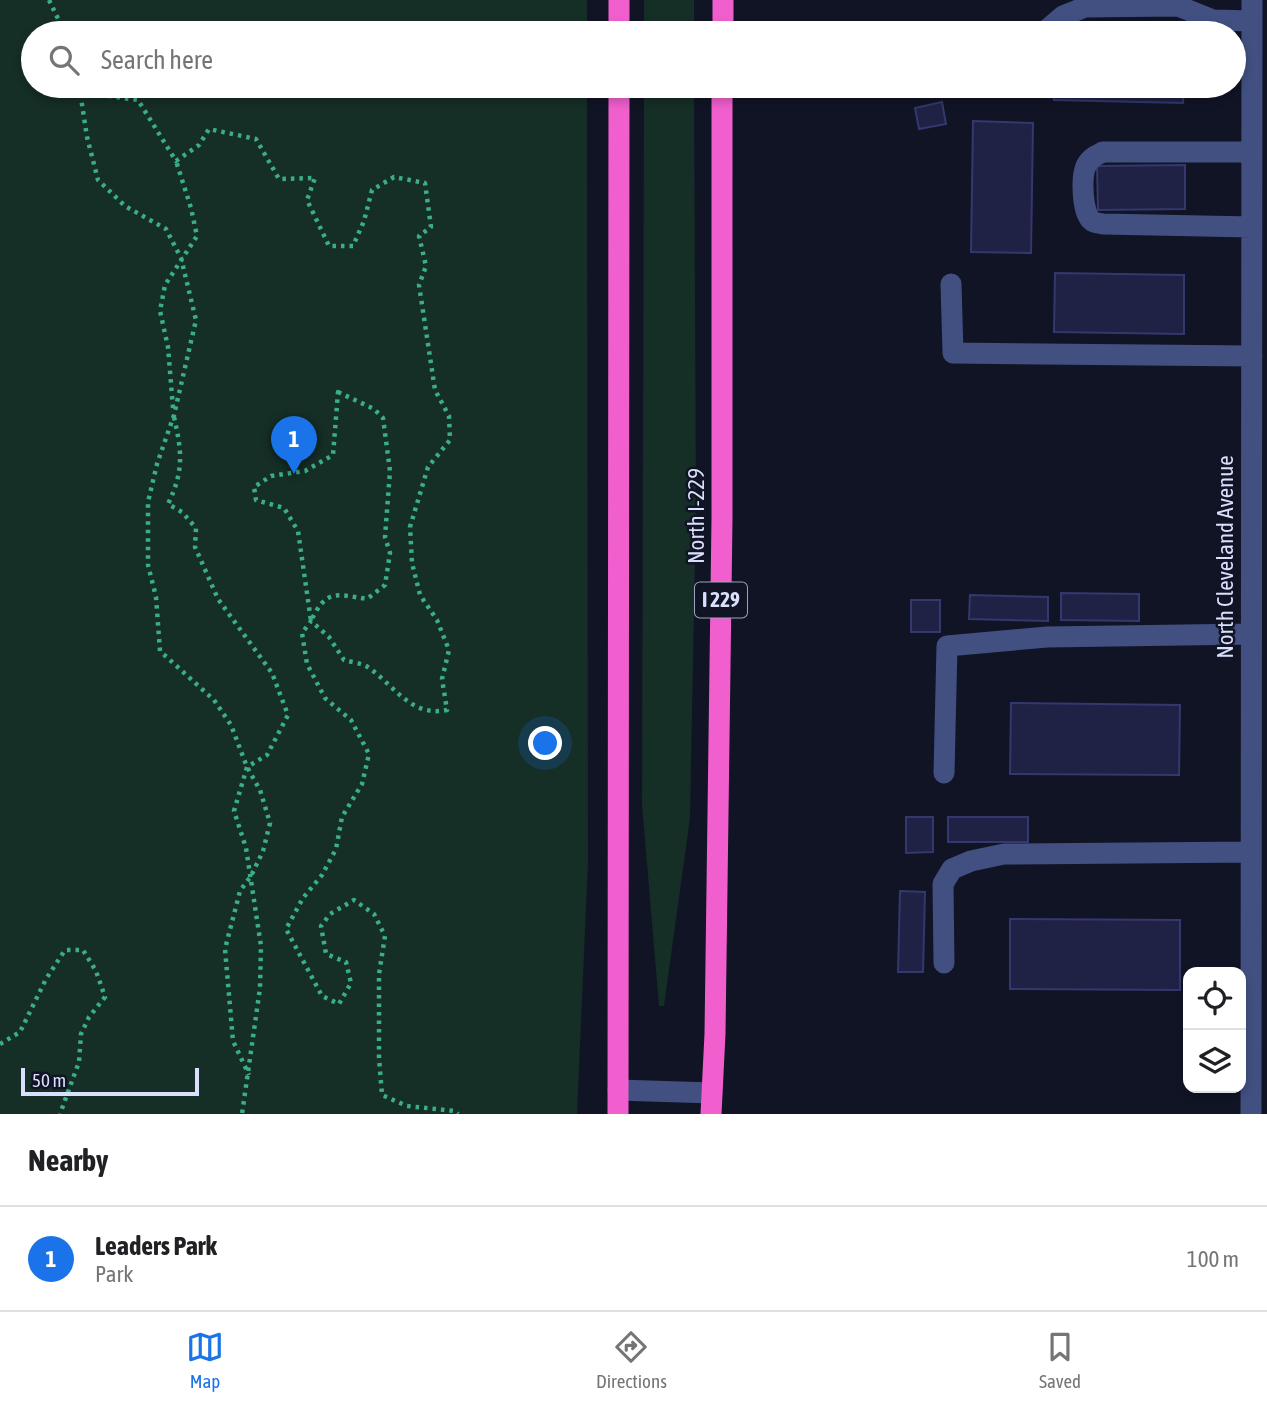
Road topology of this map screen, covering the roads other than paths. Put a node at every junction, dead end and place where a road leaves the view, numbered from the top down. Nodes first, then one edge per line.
1 (619, 0) edge
2 (723, 0) edge
3 (1252, 10) edge
4 (619, 21) edge
5 (723, 21) edge
6 (1057, 21) edge
7 (620, 98) edge
8 (723, 98) edge
9 (1252, 152) junction
10 (1252, 227) junction
11 (951, 284) dead end
12 (1252, 356) junction
13 (1251, 634) junction
14 (944, 773) dead end
15 (1259, 787) edge
16 (1251, 852) junction
17 (944, 963) dead end
18 (618, 1090) junction
19 (712, 1104) edge
20 (618, 1114) edge
21 (1251, 1114) edge

1 - 4 highway
2 - 5 highway
3 - 6 street
3 - 9 street, North Cleveland Avenue
7 - 18 highway
8 - 19 highway, North I-229 / I 229
9 - 10 street, North Cleveland Avenue
9 - 10 street
10 - 12 street, North Cleveland Avenue
11 - 12 street
12 - 13 street, North Cleveland Avenue
13 - 14 street
13 - 15 street, North Cleveland Avenue
15 - 16 street, North Cleveland Avenue
16 - 17 street
16 - 21 street, North Cleveland Avenue
18 - 19 street
18 - 20 highway

